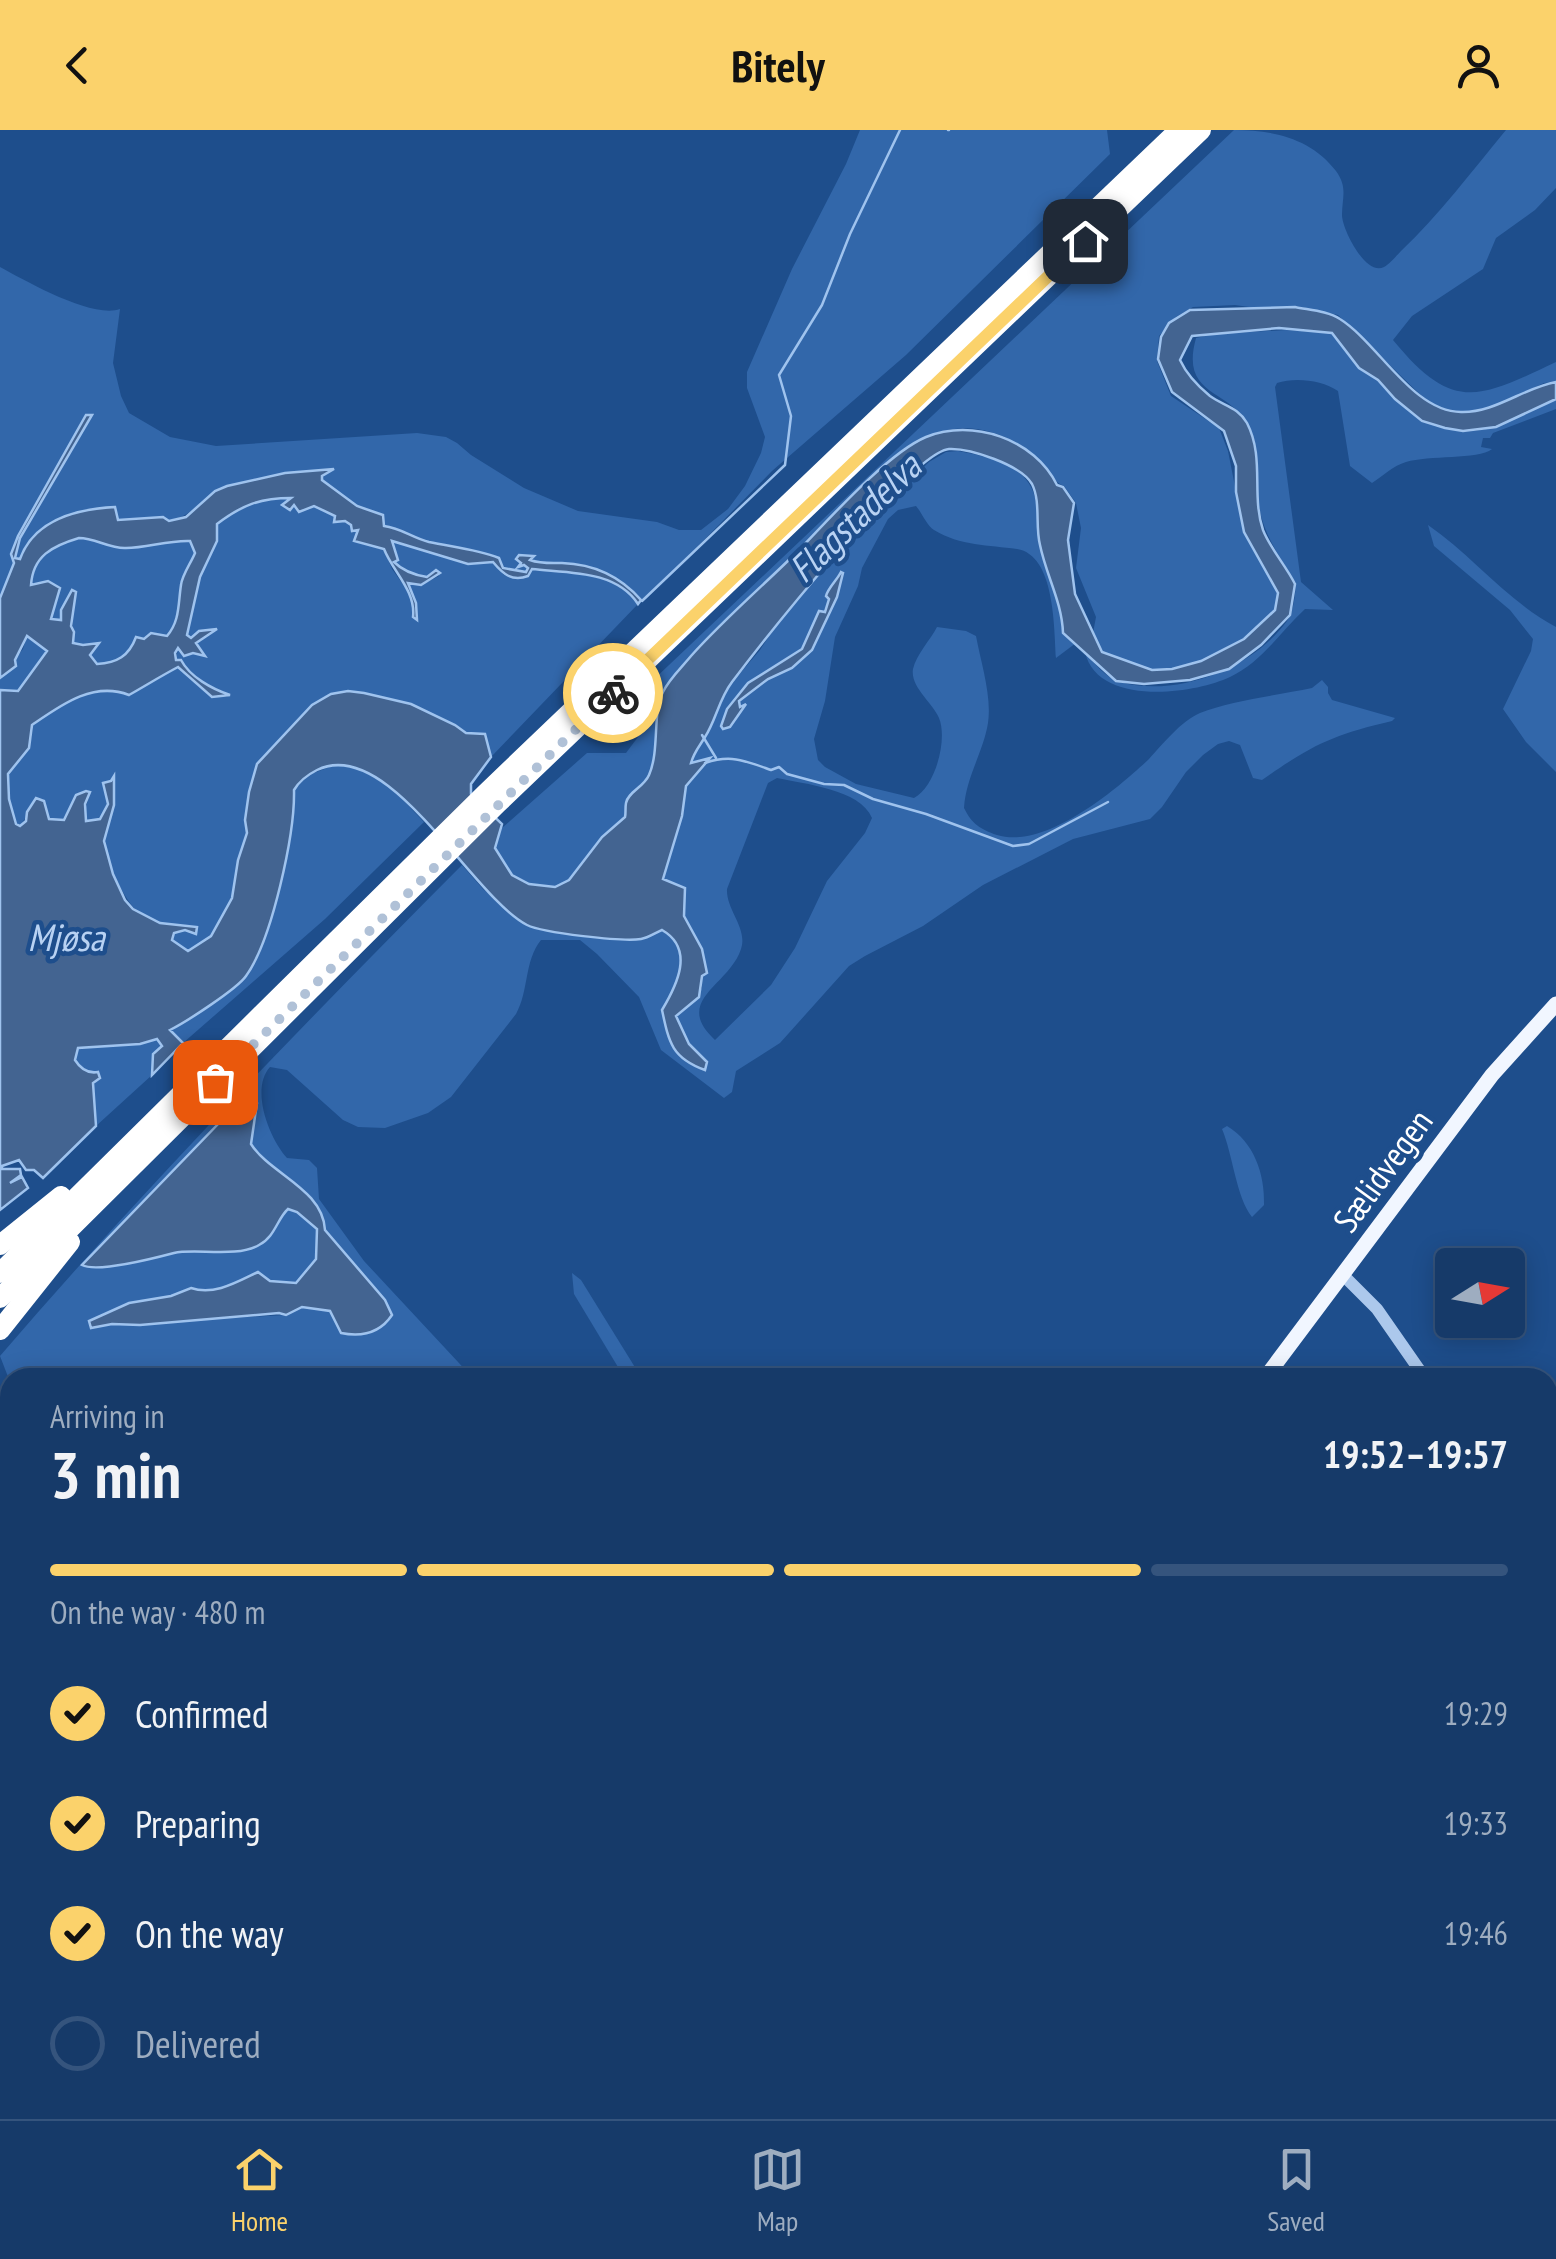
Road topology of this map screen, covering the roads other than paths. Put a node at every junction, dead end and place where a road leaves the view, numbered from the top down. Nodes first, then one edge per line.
1 (1179, 130) edge
2 (1201, 130) edge
3 (492, 798) junction
4 (1556, 1004) edge
5 (114, 1170) junction
6 (0, 1244) edge
7 (0, 1273) edge
8 (1343, 1275) junction
9 (0, 1298) edge
10 (0, 1330) edge
11 (1273, 1368) edge
12 (1419, 1368) edge

1 - 3 highway
2 - 3 highway
3 - 5 highway
4 - 8 main road, Sælidvegen
5 - 6 highway
5 - 7 highway
5 - 9 highway
5 - 10 highway
8 - 11 main road, Sælidvegen
8 - 12 street

